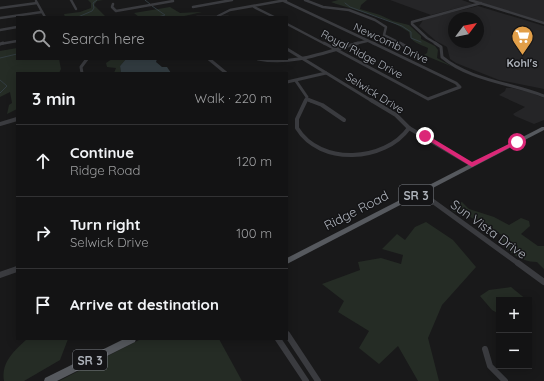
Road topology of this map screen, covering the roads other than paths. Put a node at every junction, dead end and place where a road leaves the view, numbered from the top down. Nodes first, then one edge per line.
1 (71, 0) edge
2 (177, 0) edge
3 (232, 0) edge
4 (285, 0) edge
5 (304, 0) edge
6 (470, 0) edge
7 (36, 1) edge
8 (166, 1) edge
9 (173, 1) edge
10 (481, 3) junction
11 (113, 4) dead end
12 (254, 6) junction
13 (193, 7) dead end
14 (0, 8) edge
15 (76, 9) dead end
16 (42, 12) junction
17 (44, 16) edge
18 (218, 16) edge
19 (272, 16) edge
20 (0, 18) edge
21 (544, 23) edge
22 (288, 25) edge
23 (16, 27) edge
24 (0, 30) edge
25 (16, 41) edge
26 (367, 41) junction
27 (0, 44) edge
28 (409, 48) dead end
29 (335, 49) junction
30 (288, 50) edge
31 (301, 58) junction
32 (86, 60) edge
33 (210, 60) edge
34 (261, 60) edge
35 (82, 72) edge
36 (225, 72) edge
37 (326, 73) junction
38 (296, 81) junction
39 (288, 82) edge
40 (544, 94) edge
41 (307, 99) junction
42 (428, 99) joint
43 (16, 120) edge
44 (344, 120) dead end
45 (0, 124) edge
46 (409, 128) junction
47 (544, 128) edge
48 (472, 165) junction
49 (420, 192) junction
50 (288, 259) edge
51 (16, 269) edge
52 (0, 275) edge
53 (544, 282) edge
54 (288, 336) edge
55 (130, 340) edge
56 (279, 340) edge
57 (292, 342) junction
58 (284, 347) junction
59 (485, 349) dead end
60 (48, 381) edge
61 (306, 381) edge
62 (318, 381) edge
63 (505, 381) edge

1 - 15 street
2 - 9 street
3 - 13 street
4 - 12 street
4 - 26 street, Newcomb Drive
5 - 28 street
6 - 10 street
7 - 14 street
7 - 16 street
8 - 9 street
8 - 11 street
10 - 21 street
10 - 40 street
12 - 18 street
12 - 19 street
16 - 17 street
16 - 20 street
22 - 29 street, Royal Ridge Drive
23 - 24 street
25 - 27 street
26 - 29 street
26 - 42 street, Newcomb Drive
29 - 31 street
29 - 42 street, Royal Ridge Drive
30 - 31 street, Selwick Drive
31 - 34 street
31 - 37 street, Selwick Drive
32 - 35 street
33 - 36 street
37 - 38 street
37 - 46 street, Selwick Drive
38 - 39 street
38 - 41 street
41 - 44 street
41 - 46 street
43 - 45 street
46 - 48 street, Selwick Drive
47 - 48 main road, Ridge Road / SR 3
48 - 49 main road, Ridge Road / SR 3
49 - 50 main road, Ridge Road / SR 3
49 - 53 street, Sun Vista Drive
51 - 52 street
54 - 57 street
55 - 60 main road, SR 3
56 - 58 street
57 - 58 street
57 - 62 street
58 - 61 street
59 - 63 street

